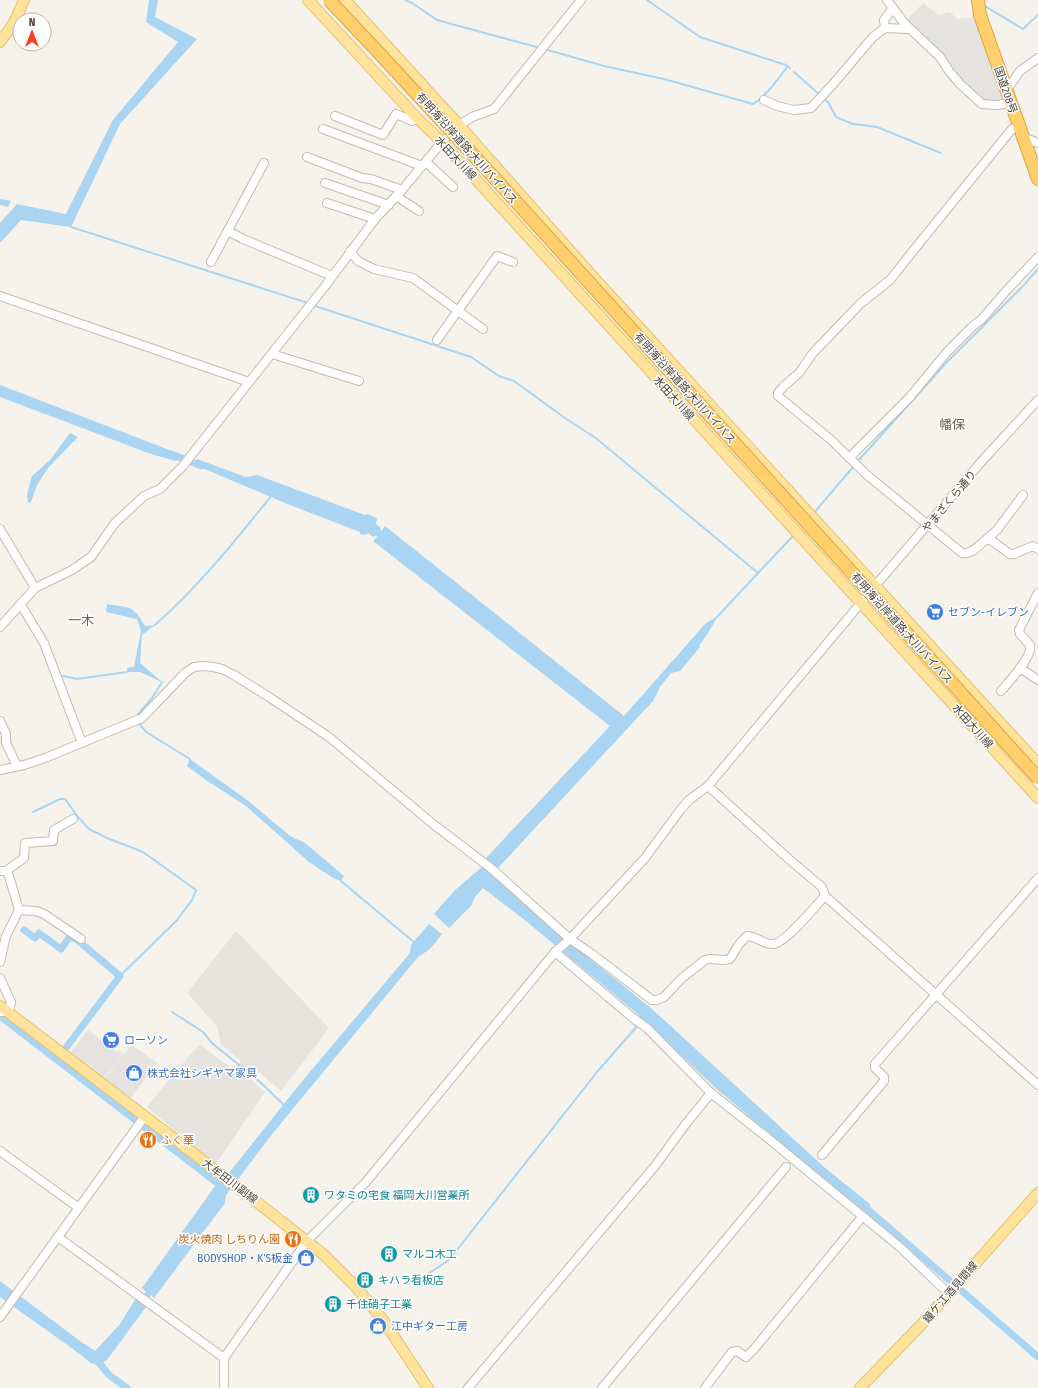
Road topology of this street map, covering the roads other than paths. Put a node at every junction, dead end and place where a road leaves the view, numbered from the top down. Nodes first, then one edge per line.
1 (24, 0) edge
2 (308, 0) edge
3 (329, 0) edge
4 (334, 0) edge
5 (345, 0) edge
6 (581, 0) edge
7 (887, 0) edge
8 (978, 0) edge
9 (893, 8) junction
10 (884, 28) junction
11 (909, 29) junction
12 (0, 42) edge
13 (1038, 58) edge
14 (1006, 91) junction
15 (764, 100) dead end
16 (1010, 103) junction
17 (335, 116) dead end
18 (417, 118) junction
19 (460, 125) junction
20 (323, 129) dead end
21 (1020, 132) junction
22 (442, 142) junction
23 (1038, 143) edge
24 (306, 157) dead end
25 (264, 163) dead end
26 (424, 164) junction
27 (1038, 179) edge
28 (325, 183) dead end
29 (453, 187) dead end
30 (399, 193) junction
31 (327, 203) dead end
32 (388, 205) junction
33 (419, 210) dead end
34 (375, 219) junction
35 (228, 231) junction
36 (350, 251) junction
37 (1038, 257) edge
38 (211, 262) dead end
39 (513, 262) dead end
40 (332, 276) junction
41 (0, 296) edge
42 (458, 311) junction
43 (483, 329) dead end
44 (437, 340) dead end
45 (272, 354) junction
46 (249, 382) junction
47 (359, 382) dead end
48 (1038, 400) edge
49 (849, 458) junction
50 (1023, 496) dead end
51 (927, 526) junction
52 (0, 529) edge
53 (988, 538) junction
54 (1038, 549) edge
55 (875, 586) junction
56 (35, 588) junction
57 (1038, 593) edge
58 (861, 603) junction
59 (21, 605) junction
60 (0, 628) edge
61 (1034, 648) edge
62 (1020, 668) junction
63 (1038, 680) edge
64 (1001, 691) dead end
65 (0, 721) edge
66 (82, 743) junction
67 (1038, 764) edge
68 (17, 766) junction
69 (0, 770) edge
70 (1038, 774) edge
71 (1038, 778) edge
72 (708, 786) junction
73 (1038, 798) edge
74 (73, 819) dead end
75 (3, 871) edge
76 (1038, 878) edge
77 (825, 896) junction
78 (19, 910) junction
79 (81, 939) dead end
80 (569, 939) junction
81 (556, 951) junction
82 (0, 962) edge
83 (0, 978) edge
84 (936, 994) junction
85 (2, 1010) edge
86 (1038, 1085) edge
87 (711, 1093) junction
88 (145, 1116) junction
89 (0, 1151) edge
90 (822, 1155) dead end
91 (786, 1167) dead end
92 (1038, 1193) edge
93 (79, 1208) junction
94 (862, 1217) junction
95 (58, 1237) junction
96 (307, 1241) junction
97 (949, 1291) junction
98 (0, 1317) edge
99 (224, 1358) junction
100 (224, 1388) edge
101 (428, 1388) edge
102 (468, 1388) edge
103 (602, 1388) edge
104 (705, 1388) edge
105 (860, 1388) edge

1 - 12 main road
2 - 18 main road, 水田大川線
3 - 71 highway, 有明海沿岸道路;大川バイパス, bridge
4 - 70 highway, 有明海沿岸道路;大川バイパス, bridge
5 - 19 main road, 水田大川線
6 - 19 street
7 - 9 street
8 - 14 highway, 国道208号
9 - 10 street
9 - 11 street
10 - 11 street
10 - 15 street
11 - 16 street
13 - 14 street
14 - 16 highway, 国道208号
16 - 21 highway, 国道208号
17 - 18 street
18 - 22 main road, 水田大川線
19 - 22 street
19 - 55 main road, 水田大川線
20 - 26 street
21 - 23 street
21 - 27 highway, 国道208号
21 - 49 street
22 - 26 street
22 - 58 main road, 水田大川線
24 - 30 street
25 - 35 street
26 - 29 street
26 - 30 street
28 - 32 street
30 - 32 street
30 - 33 street
31 - 34 street
32 - 34 street
34 - 36 street
35 - 38 street
35 - 40 street
36 - 40 street
36 - 42 street
37 - 49 street
39 - 42 street
40 - 45 street
41 - 46 street
42 - 43 street
42 - 44 street
45 - 46 street
45 - 47 street
46 - 56 street
48 - 51 street, やまざくら通り
49 - 51 street
50 - 53 street
51 - 53 street
51 - 55 street, やまざくら通り
52 - 56 street
53 - 54 street
55 - 58 street, やまざくら通り
55 - 67 main road, 水田大川線
56 - 59 street
57 - 61 street
58 - 72 street, やまざくら通り
58 - 73 main road, 水田大川線
59 - 60 street
59 - 66 street
61 - 62 street
62 - 63 street
62 - 64 street
65 - 68 street
66 - 68 street
66 - 80 street
68 - 69 street
72 - 77 street
72 - 80 street, やまざくら通り
74 - 75 street
75 - 78 street
76 - 84 street
77 - 80 street
77 - 84 street
78 - 79 street
78 - 82 street
80 - 81 street, やまざくら通り
81 - 87 street
81 - 96 street, やまざくら通り
83 - 85 street
84 - 86 street
84 - 90 street
85 - 88 main road, 大牟田川副線
87 - 94 street
87 - 102 street
88 - 93 street
88 - 96 main road, 大牟田川副線
89 - 93 street
91 - 103 street
92 - 97 main road, 鐘ケ江酒見間線
93 - 95 street
94 - 97 street
94 - 104 street
95 - 98 street
95 - 99 street
96 - 99 street, やまざくら通り
96 - 101 main road, 大牟田川副線
97 - 105 main road, 鐘ケ江酒見間線
99 - 100 street

